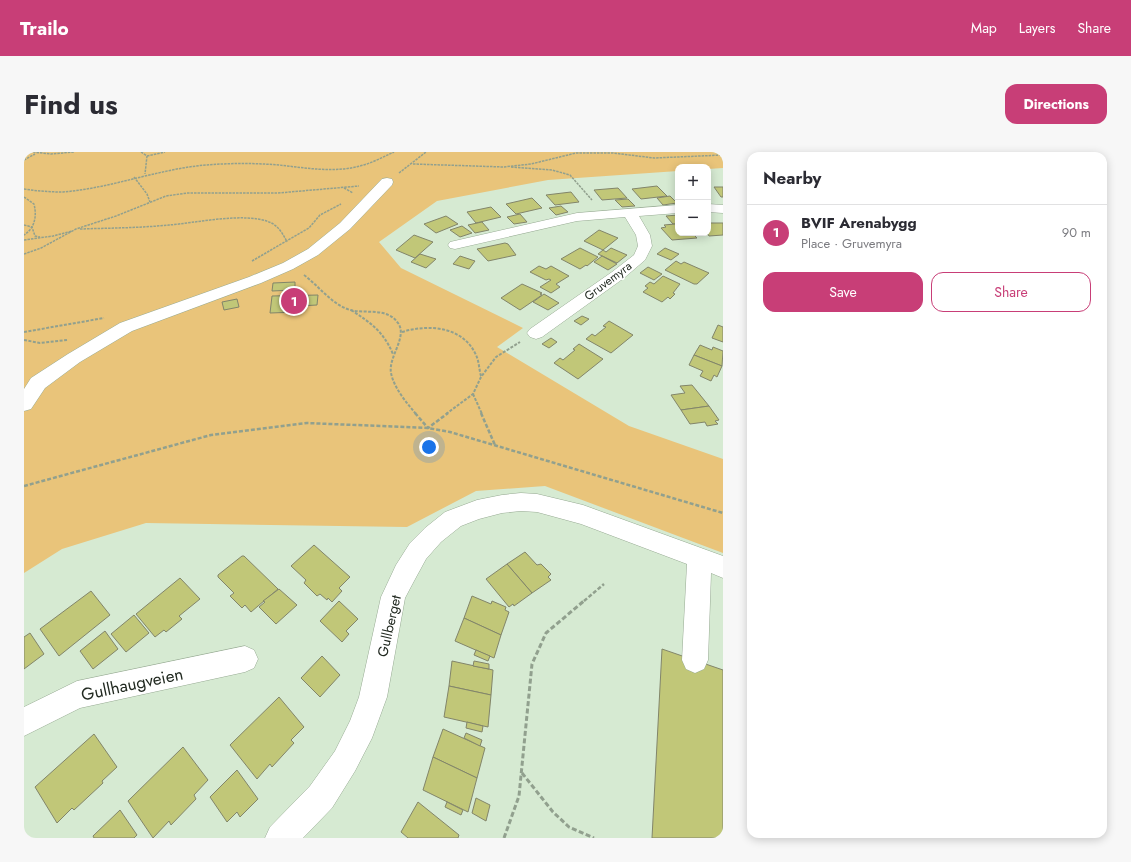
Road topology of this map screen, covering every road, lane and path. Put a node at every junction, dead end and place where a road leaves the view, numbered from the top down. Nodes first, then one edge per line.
1 (33, 152) edge
2 (74, 152) edge
3 (141, 152) edge
4 (165, 152) edge
5 (394, 152) edge
6 (426, 152) edge
7 (576, 152) edge
8 (36, 153) junction
9 (723, 155) edge
10 (147, 156) junction
11 (24, 160) edge
12 (412, 164) junction
13 (504, 167) junction
14 (145, 174) junction
15 (134, 177) junction
16 (387, 182) junction
17 (342, 187) junction
18 (24, 189) edge
19 (24, 197) edge
20 (352, 197) dead end
21 (150, 202) junction
22 (342, 203) dead end
23 (595, 204) dead end
24 (711, 208) edge
25 (675, 209) edge
26 (723, 209) edge
27 (629, 212) junction
28 (24, 225) edge
29 (32, 227) junction
30 (76, 229) junction
31 (24, 235) edge
32 (43, 238) junction
33 (24, 240) edge
34 (455, 245) dead end
35 (24, 254) edge
36 (288, 266) junction
37 (350, 310) junction
38 (402, 332) junction
39 (536, 333) joint
40 (24, 340) edge
41 (52, 343) dead end
42 (393, 355) junction
43 (481, 376) junction
44 (474, 394) junction
45 (24, 404) edge
46 (428, 428) junction
47 (495, 445) junction
48 (24, 486) edge
49 (723, 513) edge
50 (699, 558) junction
51 (723, 567) edge
52 (604, 584) dead end
53 (245, 660) dead end
54 (696, 660) dead end
55 (24, 722) edge
56 (521, 773) junction
57 (281, 838) edge
58 (504, 838) edge
59 (594, 838) edge

1 - 8 path
2 - 8 path
3 - 10 path
4 - 10 path
5 - 14 path
6 - 12 path
7 - 9 path
7 - 13 path
8 - 11 path
10 - 14 path
12 - 13 path
12 - 16 path
13 - 23 path
14 - 15 path
15 - 18 path
15 - 21 path
16 - 17 path
16 - 36 street
17 - 20 path
17 - 21 path
19 - 29 path
21 - 30 path
22 - 30 path
24 - 26 street
25 - 27 street
27 - 34 street
27 - 39 street, Gruvemyra
28 - 29 path
29 - 31 path
29 - 32 path
30 - 32 path
30 - 35 path
32 - 33 path
36 - 37 path
36 - 45 street
37 - 38 path
37 - 42 path
38 - 42 path
38 - 43 path
39 - 43 path
40 - 41 path
42 - 46 path
43 - 44 path
44 - 46 path
44 - 47 path
46 - 47 path
46 - 48 path
47 - 49 path
50 - 51 street, Gullberget
50 - 54 street
50 - 57 street, Gullberget
52 - 56 path
53 - 55 street, Gullhaugveien
56 - 58 path
56 - 59 path

